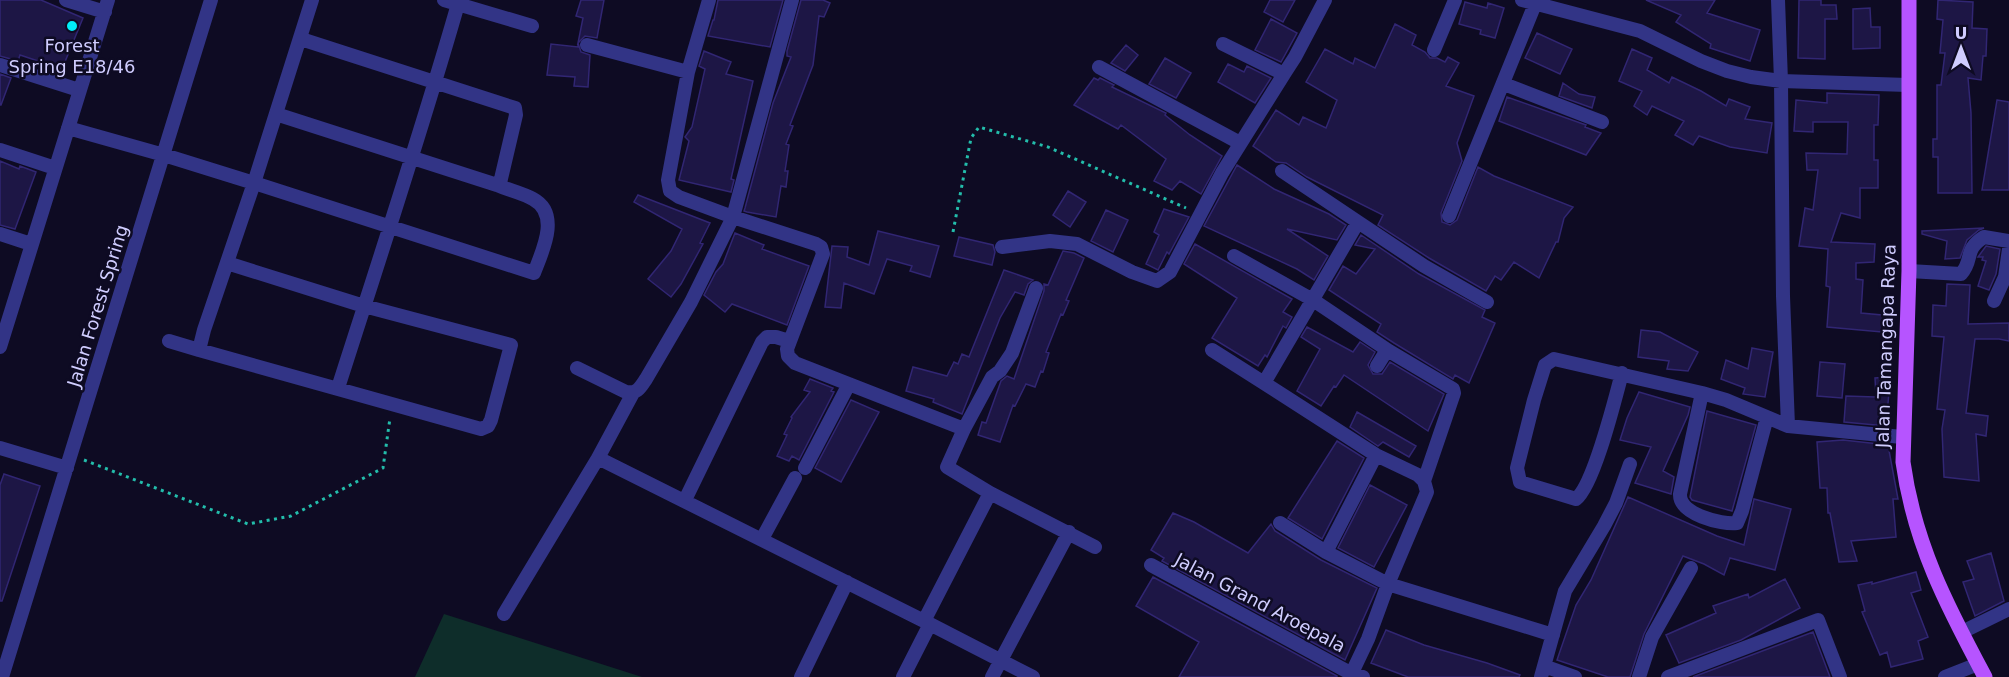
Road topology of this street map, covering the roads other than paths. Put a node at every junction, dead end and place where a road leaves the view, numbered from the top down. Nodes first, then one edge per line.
1 (66, 0) edge
2 (211, 0) edge
3 (312, 0) edge
4 (444, 0) edge
5 (709, 0) edge
6 (792, 0) edge
7 (1325, 0) edge
8 (1455, 0) edge
9 (1778, 0) edge
10 (1909, 0) edge
11 (1529, 2) edge
12 (458, 4) junction
13 (106, 6) edge
14 (1564, 6) edge
15 (532, 26) dead end
16 (301, 39) junction
17 (1223, 44) dead end
18 (587, 45) dead end
19 (1434, 50) dead end
20 (0, 65) edge
21 (1099, 67) dead end
22 (688, 72) junction
23 (1284, 74) junction
24 (1781, 81) junction
25 (435, 83) junction
26 (1504, 84) junction
27 (1908, 85) junction
28 (80, 90) junction
29 (276, 114) junction
30 (1602, 122) dead end
31 (68, 128) junction
32 (1240, 143) junction
33 (0, 150) edge
34 (164, 155) junction
35 (412, 158) junction
36 (56, 168) junction
37 (1282, 171) dead end
38 (254, 183) junction
39 (497, 186) junction
40 (1449, 216) dead end
41 (734, 217) junction
42 (1358, 222) junction
43 (389, 226) junction
44 (0, 234) edge
45 (2009, 241) edge
46 (31, 244) junction
47 (1002, 247) dead end
48 (2009, 249) edge
49 (1234, 256) dead end
50 (227, 263) junction
51 (1909, 271) junction
52 (1036, 288) dead end
53 (1313, 300) junction
54 (1994, 301) dead end
55 (1487, 302) dead end
56 (364, 306) junction
57 (4, 317) edge
58 (169, 340) dead end
59 (789, 340) junction
60 (0, 347) edge
61 (199, 350) junction
62 (1212, 350) dead end
63 (1387, 350) junction
64 (1377, 366) dead end
65 (577, 368) dead end
66 (1622, 373) junction
67 (1264, 383) junction
68 (849, 384) junction
69 (338, 388) junction
70 (633, 393) junction
71 (1702, 393) junction
72 (1767, 417) junction
73 (1788, 426) junction
74 (964, 429) junction
75 (1902, 437) junction
76 (0, 448) edge
77 (1376, 455) junction
78 (598, 458) junction
79 (69, 462) junction
80 (1630, 464) dead end
81 (1424, 481) junction
82 (990, 493) junction
83 (685, 500) junction
84 (1280, 523) dead end
85 (1069, 532) junction
86 (762, 539) junction
87 (1095, 547) dead end
88 (1326, 552) junction
89 (1151, 565) dead end
90 (1691, 567) dead end
91 (847, 582) junction
92 (1388, 584) junction
93 (2009, 609) edge
94 (504, 614) dead end
95 (927, 622) junction
96 (1962, 632) junction
97 (1553, 635) junction
98 (1001, 659) junction
99 (1982, 670) edge
100 (1543, 671) edge
101 (1033, 676) edge
102 (1355, 676) edge
103 (1643, 676) edge
104 (2, 677) edge
105 (801, 677) edge
106 (903, 677) edge
107 (992, 677) edge
108 (1575, 677) edge
109 (1668, 677) edge
110 (1840, 677) edge
111 (1945, 677) edge

1 - 13 street
2 - 34 street, Jalan Forest Spring
3 - 16 street
4 - 12 street
5 - 22 street
6 - 41 street
7 - 23 street
8 - 19 street
9 - 24 street
10 - 27 main road, Jalan Tamangapa Raya
11 - 14 street
11 - 26 street
12 - 15 street
12 - 25 street
13 - 28 street
14 - 24 street
16 - 25 street
16 - 29 street
17 - 23 street
18 - 22 street
20 - 28 street
21 - 32 street
22 - 41 street
23 - 32 street
24 - 27 street
24 - 73 street
25 - 35 street
25 - 39 street
26 - 30 street
26 - 40 street
27 - 51 main road, Jalan Tamangapa Raya
28 - 31 street
29 - 35 street
29 - 38 street
31 - 34 street
31 - 36 street
32 - 47 street
33 - 36 street
34 - 38 street
34 - 79 street, Jalan Forest Spring
35 - 39 street
35 - 43 street
36 - 46 street
37 - 42 street
38 - 43 street
38 - 50 street
39 - 43 street
41 - 59 street
41 - 70 street
42 - 53 street
42 - 55 street
43 - 56 street
44 - 46 street
45 - 51 street
46 - 57 street
48 - 54 street
49 - 53 street
50 - 56 street
50 - 61 street
51 - 75 main road, Jalan Tamangapa Raya
52 - 74 street
53 - 63 street
53 - 67 street
56 - 69 street
56 - 69 street
57 - 60 street
58 - 61 street
59 - 68 street
59 - 83 street
61 - 69 street
62 - 67 street
63 - 64 street
63 - 81 street, Jalan Grand Aroepala
65 - 70 street
66 - 66 street
66 - 71 street
67 - 77 street
68 - 74 street
68 - 86 street
70 - 78 street
71 - 72 street
71 - 72 street
72 - 73 street
73 - 75 street
74 - 82 street
75 - 96 main road, Jalan Tamangapa Raya
76 - 79 street
77 - 81 street
77 - 88 street
78 - 83 street
78 - 94 street
79 - 104 street, Jalan Forest Spring
80 - 97 street
81 - 92 street, Jalan Grand Aroepala
82 - 85 street
82 - 95 street
83 - 86 street
84 - 88 street
85 - 87 street
85 - 98 street
86 - 91 street
88 - 92 street
89 - 102 street, Jalan Grand Aroepala
90 - 103 street
91 - 95 street
91 - 105 street
92 - 97 street
92 - 102 street, Jalan Grand Aroepala
93 - 96 street
95 - 98 street
95 - 106 street
96 - 99 main road, Jalan Tamangapa Raya
97 - 100 street
98 - 101 street
98 - 107 street
99 - 111 street
100 - 108 street
109 - 110 street

